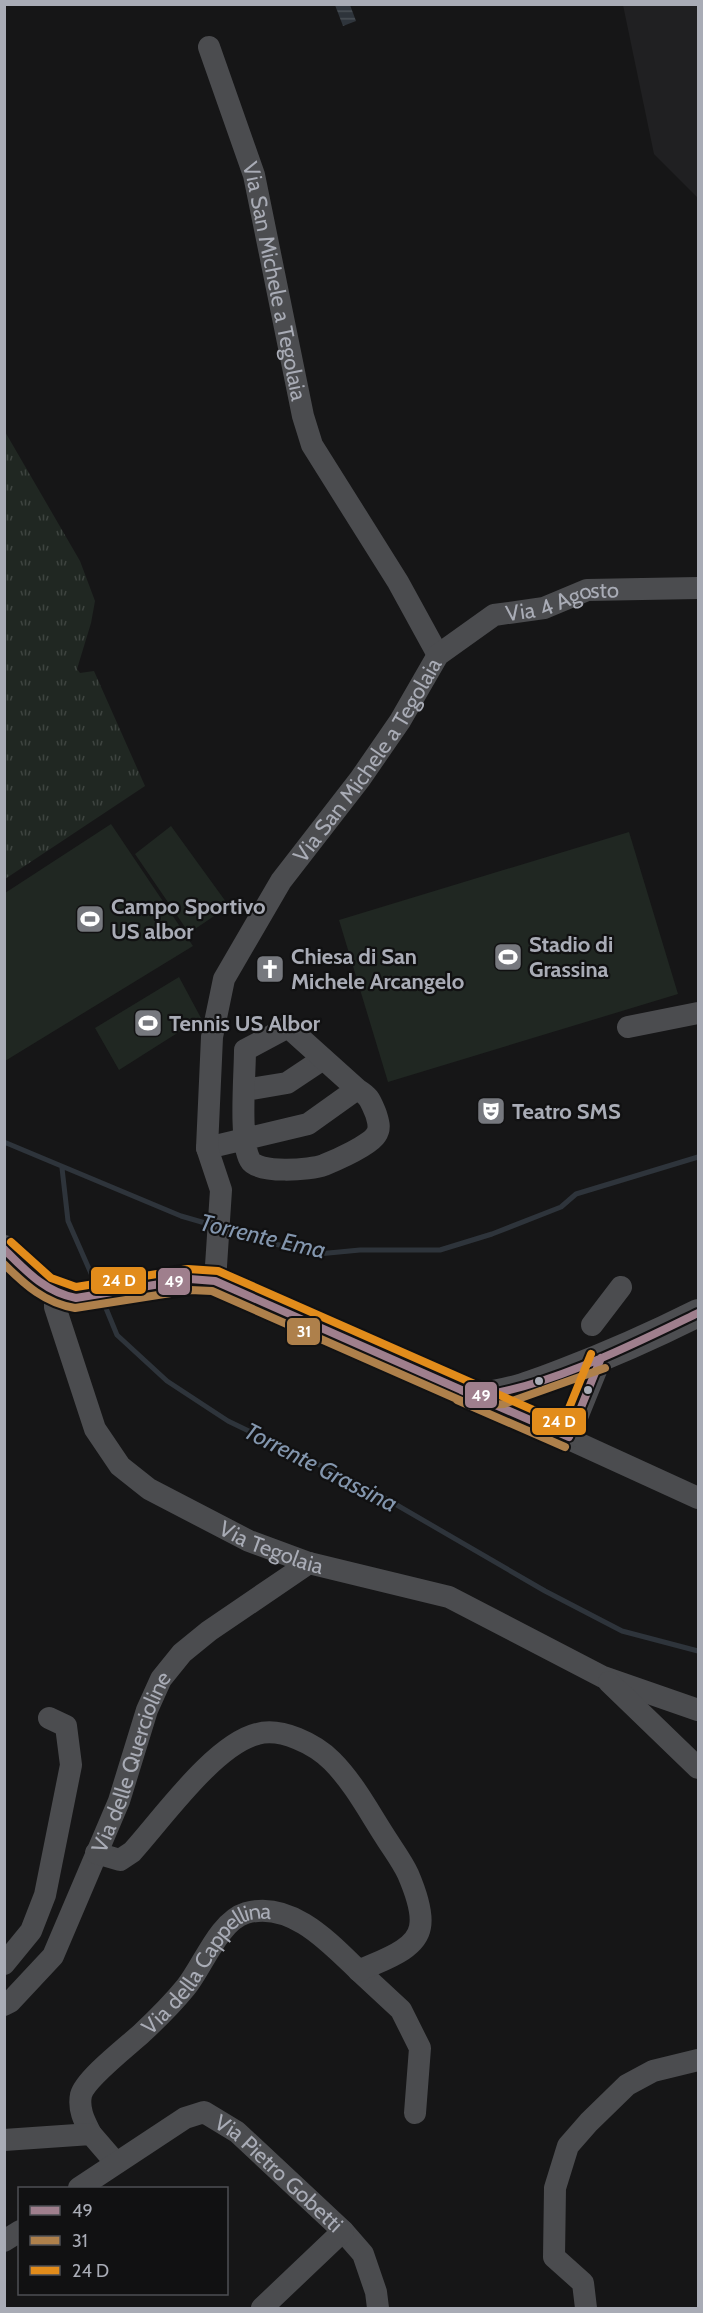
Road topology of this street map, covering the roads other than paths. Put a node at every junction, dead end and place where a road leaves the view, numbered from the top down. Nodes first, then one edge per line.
1 (209, 47) dead end
2 (699, 588) edge
3 (438, 655) junction
4 (699, 1013) edge
5 (628, 1028) dead end
6 (323, 1059) junction
7 (357, 1089) junction
8 (245, 1090) junction
9 (245, 1140) junction
10 (207, 1148) junction
11 (4, 1249) edge
12 (216, 1270) junction
13 (621, 1287) dead end
14 (66, 1297) junction
15 (699, 1313) edge
16 (592, 1325) dead end
17 (601, 1358) junction
18 (475, 1396) junction
19 (569, 1437) junction
20 (699, 1498) edge
21 (309, 1563) junction
22 (603, 1677) junction
23 (699, 1710) edge
24 (49, 1718) dead end
25 (699, 1768) edge
26 (96, 1853) junction
27 (4, 1964) edge
28 (359, 1971) junction
29 (5, 2003) edge
30 (699, 2060) edge
31 (415, 2113) dead end
32 (91, 2134) junction
33 (4, 2140) edge
34 (116, 2163) junction
35 (80, 2187) edge
36 (343, 2230) junction
37 (18, 2232) edge
38 (4, 2241) edge
39 (262, 2308) edge
40 (378, 2308) edge
41 (586, 2308) edge

1 - 3 street, Via San Michele a Tegolaia
2 - 3 street, Via 4 Agosto
3 - 10 street, Via San Michele a Tegolaia
4 - 5 street
6 - 7 street
6 - 8 street
6 - 8 street
7 - 9 street
7 - 9 street
8 - 9 street
9 - 10 street
10 - 12 street, Via San Michele a Tegolaia
11 - 14 main road
12 - 14 main road
12 - 18 main road
13 - 16 street
14 - 21 street, Via Tegolaia
15 - 17 main road
17 - 18 main road
17 - 19 street
18 - 19 street
19 - 20 street
21 - 22 street, Via Tegolaia
21 - 26 street, Via delle Quercioline
22 - 23 street, Via Tegolaia
22 - 25 street, Via Tegolaia
24 - 27 street
26 - 28 street
26 - 29 street, Via delle Quercioline
28 - 31 street, Via della Cappellina
28 - 32 street, Via della Cappellina
30 - 41 street
32 - 33 street
32 - 34 street
34 - 35 street, Via Pietro Gobetti
34 - 36 street, Via Pietro Gobetti
36 - 39 street
36 - 40 street, Via Pietro Gobetti
37 - 38 street

